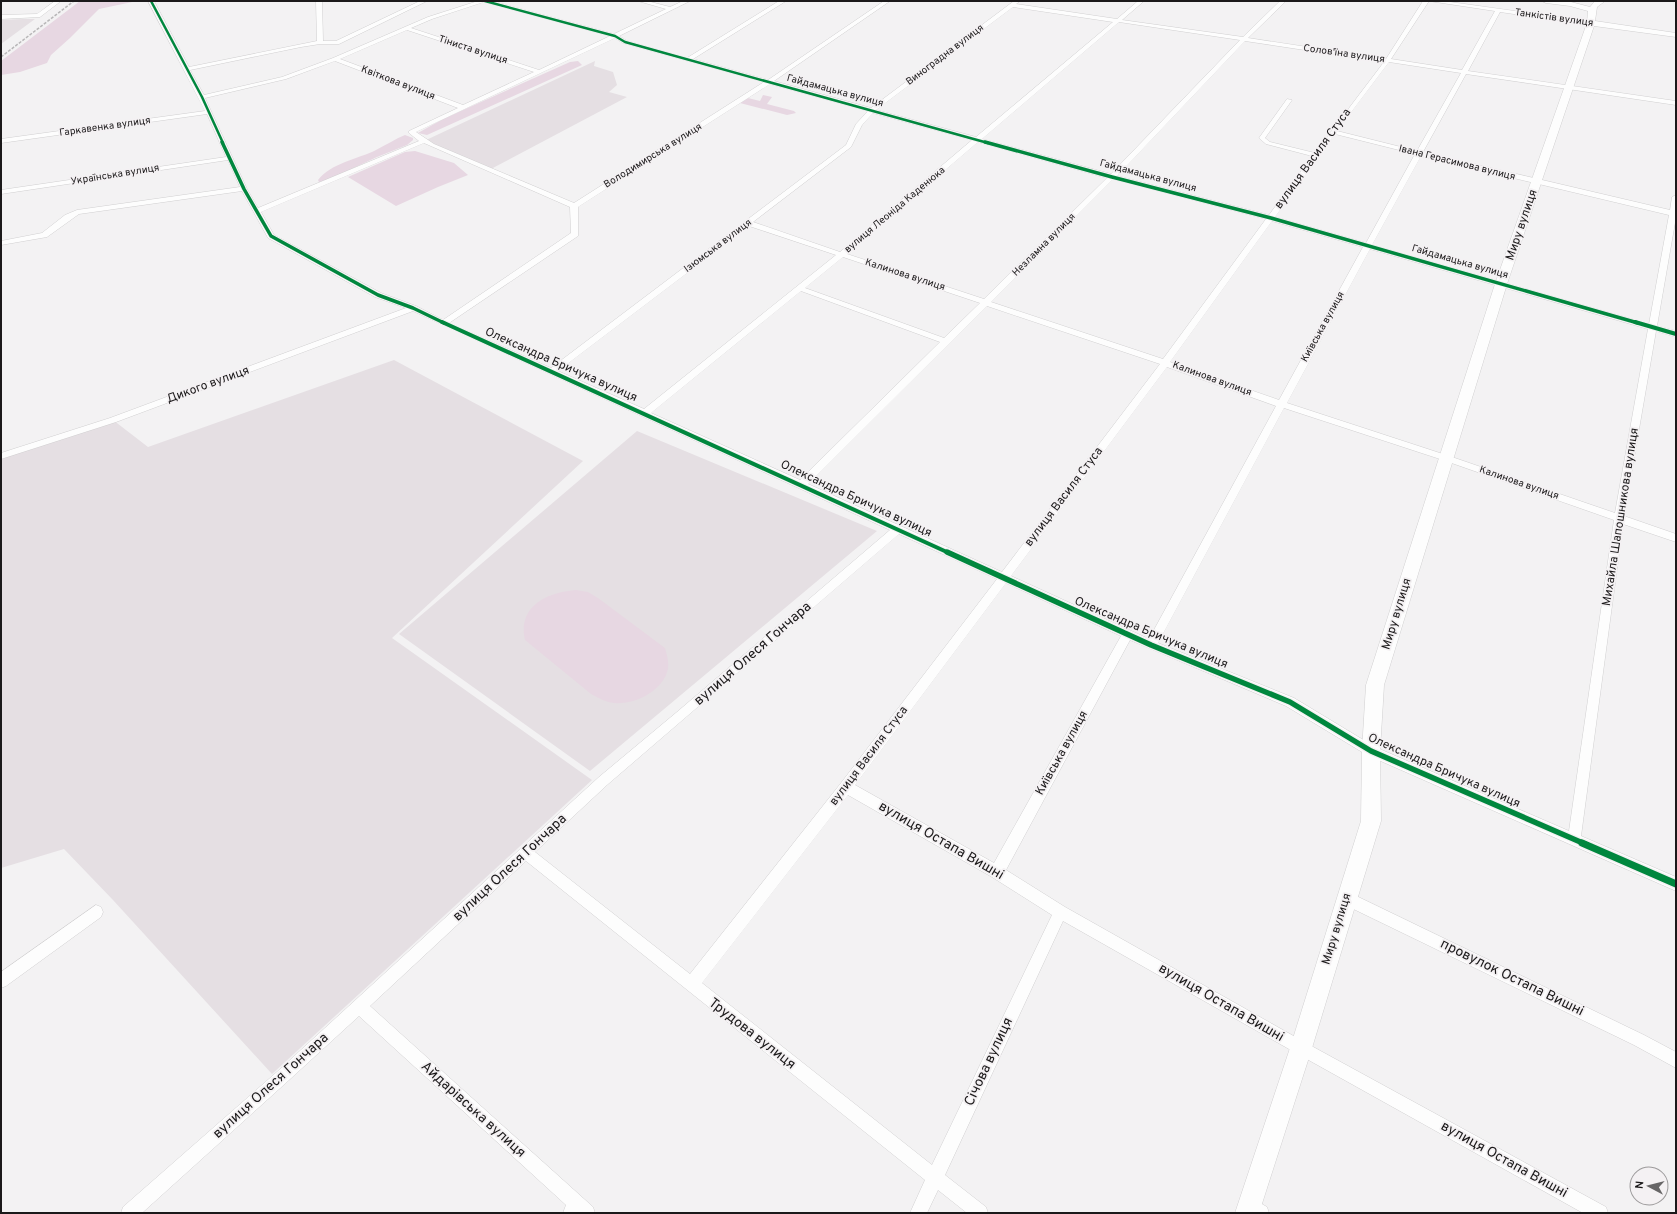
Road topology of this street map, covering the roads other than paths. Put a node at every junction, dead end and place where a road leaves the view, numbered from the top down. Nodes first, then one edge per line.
1 (58, 1) edge
2 (151, 1) edge
3 (319, 1) edge
4 (424, 1) edge
5 (484, 1) edge
6 (641, 1) edge
7 (687, 1) edge
8 (783, 1) edge
9 (886, 1) edge
10 (1141, 1) edge
11 (1283, 1) edge
12 (1426, 1) edge
13 (1432, 1) edge
14 (1546, 1) edge
15 (1601, 1) edge
16 (1015, 3) edge
17 (670, 9) junction
18 (1498, 10) junction
19 (1591, 16) junction
20 (1, 18) edge
21 (1117, 21) junction
22 (406, 28) junction
23 (1676, 35) edge
24 (615, 36) junction
25 (1244, 39) junction
26 (320, 42) junction
27 (335, 59) junction
28 (689, 59) junction
29 (1388, 60) junction
30 (186, 69) junction
31 (1466, 71) junction
32 (540, 72) junction
33 (769, 82) junction
34 (1569, 86) junction
35 (202, 97) junction
36 (1289, 100) dead end
37 (1676, 102) edge
38 (462, 107) junction
39 (872, 110) junction
40 (208, 112) junction
41 (1333, 132) junction
42 (978, 140) junction
43 (1, 141) edge
44 (424, 142) junction
45 (1419, 153) junction
46 (1316, 155) junction
47 (230, 158) junction
48 (1112, 177) junction
49 (1536, 182) junction
50 (244, 189) junction
51 (1, 192) edge
52 (1676, 196) edge
53 (574, 206) junction
54 (256, 211) junction
55 (1675, 213) edge
56 (1271, 218) junction
57 (748, 223) junction
58 (1, 242) edge
59 (1368, 245) junction
60 (842, 254) junction
61 (1502, 284) junction
62 (799, 288) junction
63 (986, 302) junction
64 (413, 308) junction
65 (443, 323) junction
66 (1654, 328) junction
67 (1676, 334) edge
68 (947, 342) junction
69 (1165, 363) junction
70 (551, 372) junction
71 (1281, 404) junction
72 (645, 413) junction
73 (1, 456) edge
74 (1446, 458) junction
75 (801, 485) junction
76 (1620, 518) junction
77 (897, 530) junction
78 (1676, 538) edge
79 (1003, 578) junction
80 (1127, 635) junction
81 (1151, 645) junction
82 (1371, 751) junction
83 (846, 787) junction
84 (1574, 840) junction
85 (526, 853) junction
86 (996, 872) junction
87 (1676, 884) edge
88 (1346, 898) junction
89 (96, 912) dead end
90 (1060, 912) junction
91 (1, 981) edge
92 (691, 985) junction
93 (359, 1006) junction
94 (1301, 1048) junction
95 (1676, 1060) edge
96 (934, 1178) junction
97 (579, 1210) edge
98 (1253, 1210) edge
99 (129, 1213) edge
100 (918, 1213) edge
101 (980, 1213) edge
102 (1600, 1213) edge

1 - 20 street
2 - 30 street, Олександра Бричука вулиця
3 - 26 street
4 - 26 street
5 - 22 street
5 - 24 street, Гайдамацька вулиця
6 - 17 street
7 - 17 street
8 - 28 street
9 - 33 street, Володимирська вулиця
10 - 21 street, вулиця Леоніда Каденюка
11 - 25 street, Незламна вулиця
12 - 29 street, вулиця Василя Стуса
13 - 18 street, Танкістів вулиця
14 - 19 main road
15 - 19 main road
16 - 21 street, Солов'їна вулиця
16 - 39 street, Виноградна вулиця
17 - 24 street
18 - 19 street, Танкістів вулиця
18 - 31 street, Київська вулиця
19 - 23 main road, Танкістів вулиця
19 - 34 main road, Миру вулиця
21 - 25 street, Солов'їна вулиця
21 - 42 street, вулиця Леоніда Каденюка
22 - 27 street
22 - 32 street, Тіниста вулиця
24 - 28 street, Гайдамацька вулиця
24 - 32 street
25 - 29 street, Солов'їна вулиця
25 - 48 street, Незламна вулиця
26 - 30 street
27 - 35 street
27 - 38 street, Квіткова вулиця
28 - 33 street, Гайдамацька вулиця
29 - 31 street, Солов'їна вулиця
29 - 41 street, вулиця Василя Стуса
30 - 35 street, Олександра Бричука вулиця
31 - 34 street, Солов'їна вулиця
31 - 45 street, Київська вулиця
32 - 38 street
33 - 39 street, Гайдамацька вулиця
33 - 53 street, Володимирська вулиця
34 - 37 street, Солов'їна вулиця
34 - 49 main road, Миру вулиця
35 - 40 street, Олександра Бричука вулиця
36 - 46 street
38 - 44 street
39 - 42 street, Гайдамацька вулиця
39 - 57 street, Ізюмська вулиця
40 - 43 street, Гаркавенка вулиця
40 - 47 street, Олександра Бричука вулиця
41 - 45 street, Івана Герасимова вулиця
41 - 46 street, вулиця Василя Стуса
42 - 48 street, Гайдамацька вулиця
42 - 60 street, вулиця Леоніда Каденюка
44 - 53 street
44 - 54 street
45 - 49 street, Івана Герасимова вулиця
45 - 59 street, Київська вулиця
46 - 56 street, вулиця Василя Стуса
47 - 50 street, Олександра Бричука вулиця
47 - 51 street, Українська вулиця
48 - 56 street, Гайдамацька вулиця
48 - 63 street, Незламна вулиця
49 - 55 street, Івана Герасимова вулиця
49 - 61 main road, Миру вулиця
50 - 54 street, Олександра Бричука вулиця
50 - 58 street
52 - 55 street, Михайла Шапошникова вулиця
53 - 65 street
54 - 64 street, Олександра Бричука вулиця
55 - 66 street, Михайла Шапошникова вулиця
56 - 59 street, Гайдамацька вулиця
56 - 69 street, вулиця Василя Стуса
57 - 60 street, Калинова вулиця
57 - 70 street, Ізюмська вулиця
59 - 61 street, Гайдамацька вулиця
59 - 71 street, Київська вулиця
60 - 62 street, вулиця Леоніда Каденюка
60 - 63 street, Калинова вулиця
61 - 66 street, Гайдамацька вулиця
61 - 74 main road, Миру вулиця
62 - 68 street
62 - 72 street, вулиця Леоніда Каденюка
63 - 68 street, Незламна вулиця
63 - 69 street, Калинова вулиця
64 - 65 street, Олександра Бричука вулиця
64 - 73 street, Дикого вулиця
65 - 70 street, Олександра Бричука вулиця
66 - 67 street, Гайдамацька вулиця
66 - 76 street, Михайла Шапошникова вулиця
68 - 75 street, Незламна вулиця
69 - 71 street, Калинова вулиця
69 - 79 street, вулиця Василя Стуса
70 - 72 street, Олександра Бричука вулиця
71 - 74 street, Калинова вулиця
71 - 81 street, Київська вулиця
72 - 75 street, Олександра Бричука вулиця
74 - 76 street, Калинова вулиця
74 - 82 main road, Миру вулиця
75 - 77 street, Олександра Бричука вулиця
76 - 78 street, Калинова вулиця
76 - 84 street, Михайла Шапошникова вулиця
77 - 79 street, Олександра Бричука вулиця
77 - 85 street, вулиця Олеся Гончара
79 - 80 street, Олександра Бричука вулиця
79 - 83 street, вулиця Василя Стуса
80 - 81 street, Олександра Бричука вулиця
80 - 86 street, Київська вулиця
81 - 82 street, Олександра Бричука вулиця
82 - 84 street, Олександра Бричука вулиця
82 - 88 main road, Миру вулиця
83 - 86 street, вулиця Остапа Вишні
83 - 92 street, вулиця Василя Стуса
84 - 87 street, Олександра Бричука вулиця
85 - 92 street, Трудова вулиця
85 - 93 street, вулиця Олеся Гончара
86 - 90 street, вулиця Остапа Вишні
88 - 94 main road, Миру вулиця
88 - 95 street, провулок Остапа Вишні
89 - 91 street
90 - 94 street, вулиця Остапа Вишні
90 - 96 street, Січова вулиця
92 - 96 street, Трудова вулиця
93 - 97 street, Айдарівська вулиця
93 - 99 street, вулиця Олеся Гончара
94 - 98 main road, Миру вулиця
94 - 102 street, вулиця Остапа Вишні
96 - 100 street, Січова вулиця
96 - 101 street, Трудова вулиця

